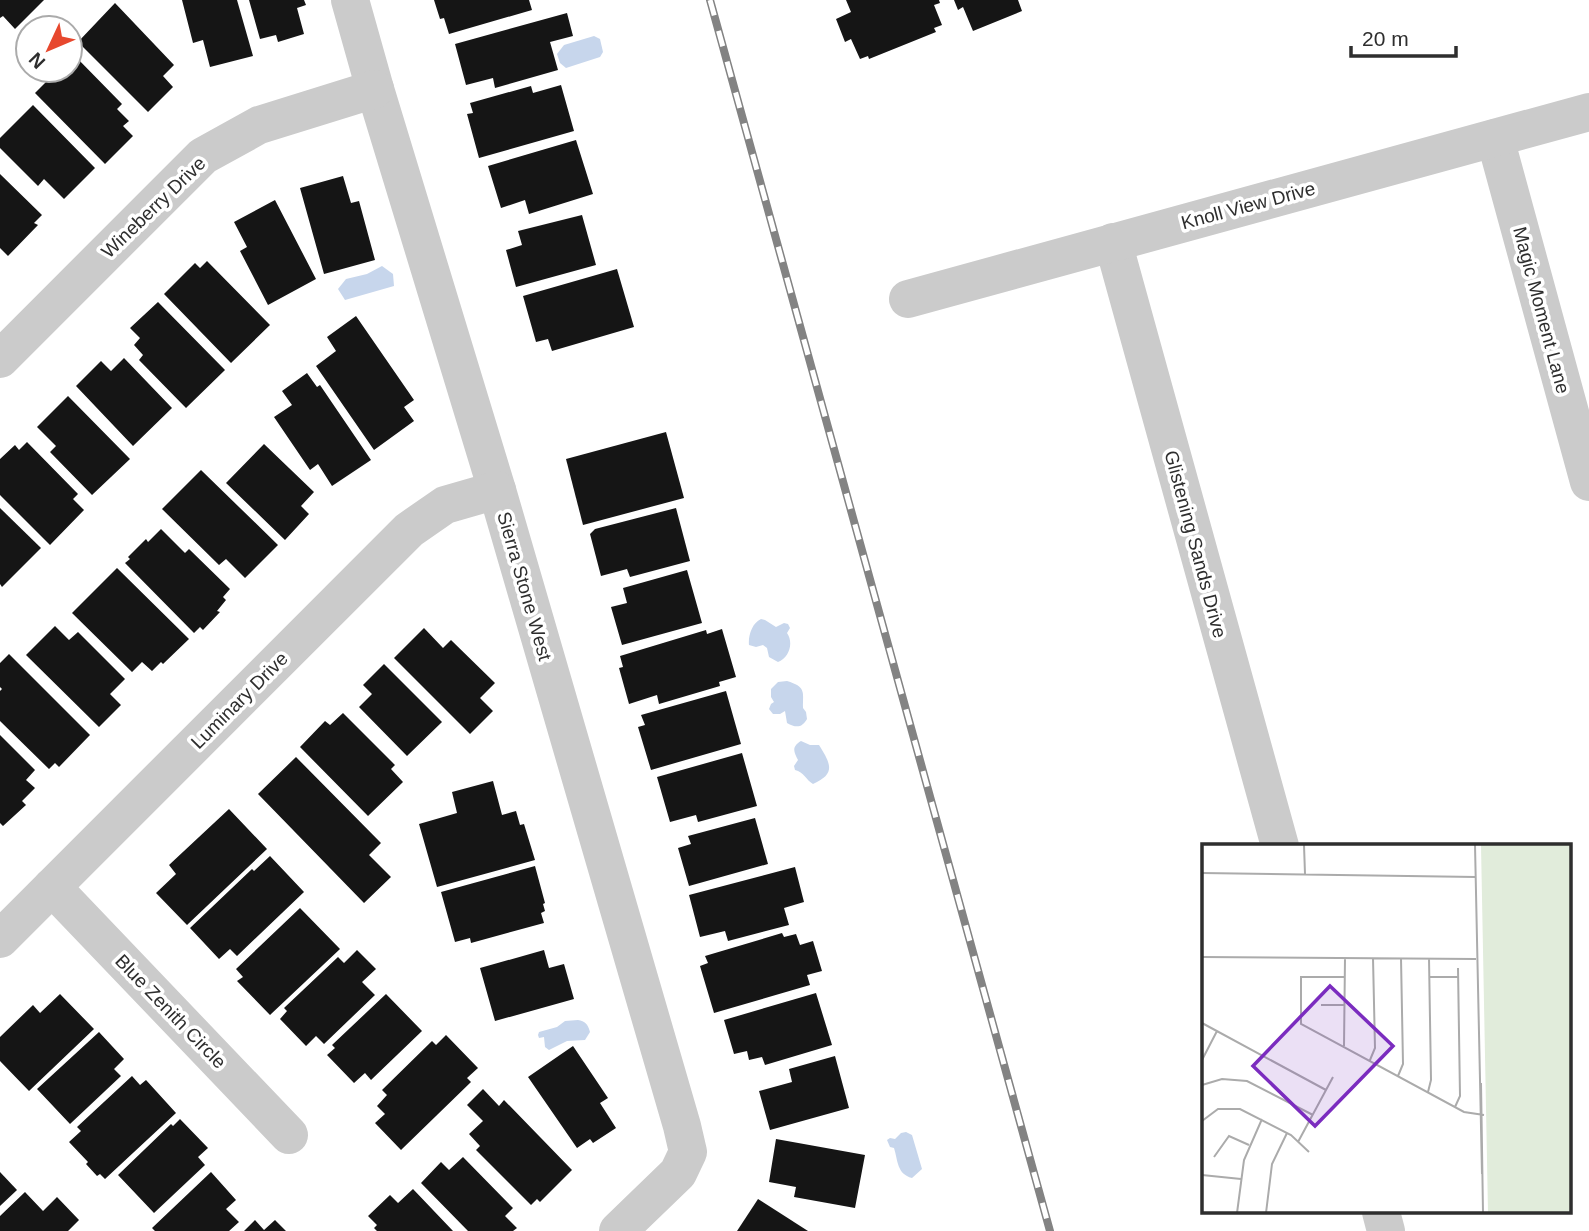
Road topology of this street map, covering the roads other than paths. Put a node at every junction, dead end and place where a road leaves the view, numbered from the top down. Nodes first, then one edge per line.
1 (350, 0) edge
2 (375, 89) junction
3 (1589, 112) edge
4 (1495, 138) junction
5 (1112, 242) junction
6 (908, 299) dead end
7 (0, 359) edge
8 (1589, 482) edge
9 (497, 490) junction
10 (1279, 844) edge
11 (52, 887) junction
12 (0, 939) edge
13 (289, 1135) dead end
14 (1382, 1214) edge
15 (618, 1231) edge
16 (1386, 1231) edge

1 - 2 street, Sierra Stone West
2 - 7 street, Wineberry Drive
2 - 9 street, Sierra Stone West
3 - 4 street, Knoll View Drive
4 - 5 street, Knoll View Drive
4 - 8 street, Magic Moment Lane
5 - 6 street, Knoll View Drive
5 - 10 street, Glistening Sands Drive
9 - 11 street, Luminary Drive
9 - 15 street, Sierra Stone West
11 - 12 street, Luminary Drive
11 - 13 street, Blue Zenith Circle
14 - 16 street

